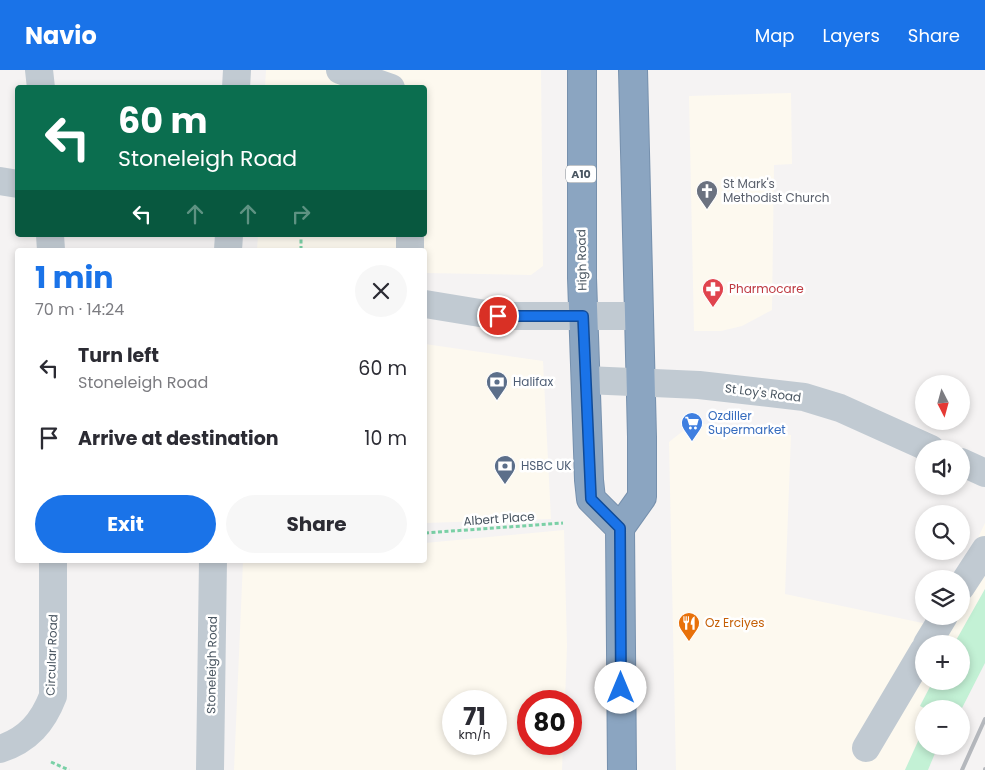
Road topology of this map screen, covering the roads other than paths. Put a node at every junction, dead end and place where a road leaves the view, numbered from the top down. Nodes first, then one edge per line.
1 (39, 70) edge
2 (237, 70) edge
3 (340, 70) edge
4 (582, 70) edge
5 (633, 70) edge
6 (41, 85) edge
7 (236, 85) edge
8 (382, 85) edge
9 (0, 181) edge
10 (15, 184) edge
11 (427, 304) edge
12 (583, 316) junction
13 (639, 316) junction
14 (586, 380) junction
15 (640, 382) junction
16 (915, 442) edge
17 (970, 466) edge
18 (985, 473) edge
19 (620, 528) junction
20 (985, 550) edge
21 (53, 563) edge
22 (213, 563) edge
23 (970, 573) edge
24 (915, 665) edge
25 (11, 744) edge
26 (866, 748) dead end
27 (210, 770) edge
28 (622, 770) edge

1 - 6 street
2 - 7 street
3 - 8 street
4 - 12 highway, High Road / A10
5 - 13 highway
9 - 10 street
11 - 12 street
12 - 13 street
12 - 14 highway, High Road / A10
13 - 15 highway
14 - 15 street, St Loy's Road
14 - 19 highway, High Road / A10
15 - 16 street, St Loy's Road
15 - 19 highway
17 - 18 street
19 - 28 highway
20 - 23 street
21 - 25 street, Circular Road
22 - 27 street, Stoneleigh Road
24 - 26 street

